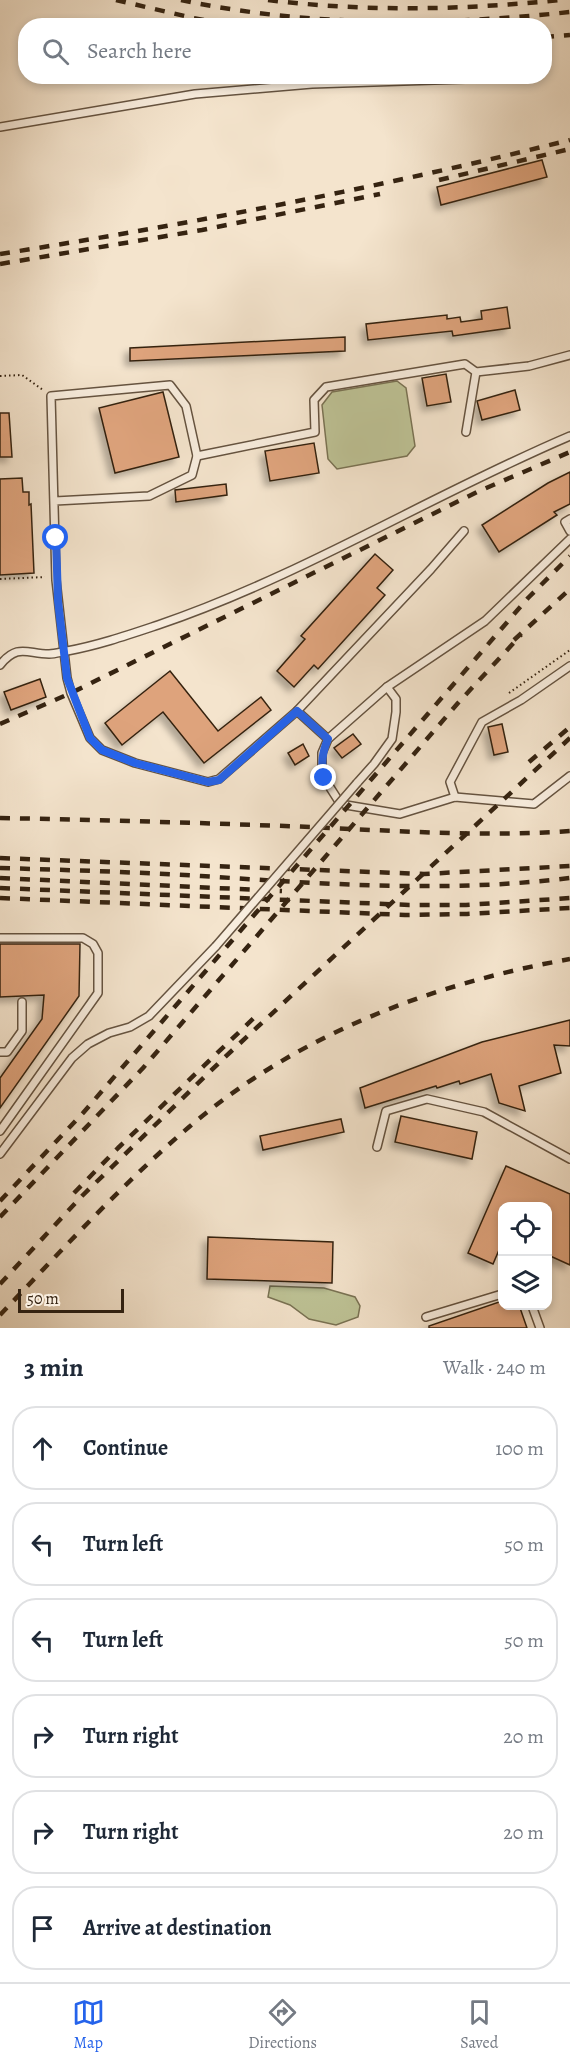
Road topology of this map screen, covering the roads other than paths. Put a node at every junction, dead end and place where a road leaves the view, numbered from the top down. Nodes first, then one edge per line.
1 (312, 84) edge
2 (0, 125) edge
3 (570, 355) edge
4 (476, 372) junction
5 (466, 432) dead end
6 (570, 436) edge
7 (197, 456) junction
8 (55, 501) junction
9 (570, 519) edge
10 (464, 531) dead end
11 (570, 531) edge
12 (570, 539) edge
13 (64, 651) junction
14 (0, 665) edge
15 (570, 666) edge
16 (387, 687) junction
17 (297, 711) junction
18 (328, 739) junction
19 (570, 776) edge
20 (455, 797) junction
21 (0, 938) edge
22 (22, 1002) dead end
23 (0, 1052) edge
24 (0, 1131) edge
25 (377, 1147) dead end
26 (0, 1154) edge
27 (570, 1159) edge
28 (498, 1295) edge
29 (534, 1310) edge
30 (426, 1317) dead end
31 (540, 1328) edge

1 - 2 lane
3 - 4 lane
4 - 5 lane
4 - 7 lane
6 - 13 lane
7 - 8 lane
7 - 8 lane
8 - 13 lane
9 - 11 lane
10 - 17 lane
12 - 16 lane
13 - 14 lane
13 - 17 lane
15 - 20 lane
16 - 18 lane
16 - 26 lane, bridge
17 - 18 lane
18 - 20 lane
19 - 20 lane
21 - 24 lane
22 - 23 lane
25 - 27 lane
28 - 30 lane
29 - 31 lane

